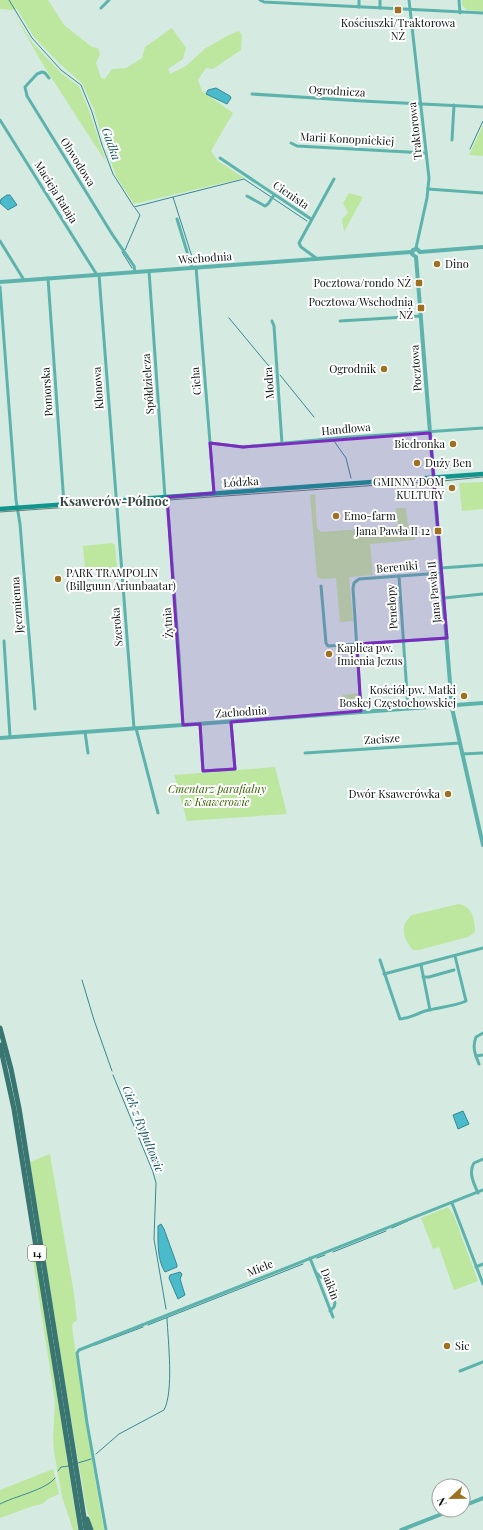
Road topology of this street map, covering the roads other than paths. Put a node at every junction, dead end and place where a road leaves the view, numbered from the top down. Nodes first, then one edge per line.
1 (109, 0) edge
2 (260, 0) edge
3 (321, 0) edge
4 (359, 0) edge
5 (380, 0) edge
6 (409, 0) edge
7 (459, 0) edge
8 (321, 5) junction
9 (359, 7) junction
10 (101, 8) dead end
11 (380, 8) junction
12 (410, 10) junction
13 (460, 13) junction
14 (483, 14) edge
15 (49, 78) dead end
16 (252, 94) dead end
17 (421, 104) junction
18 (454, 105) junction
19 (483, 107) edge
20 (0, 120) edge
21 (452, 140) dead end
22 (291, 143) dead end
23 (426, 153) junction
24 (220, 158) dead end
25 (334, 179) dead end
26 (428, 190) junction
27 (483, 193) edge
28 (274, 195) junction
29 (246, 196) dead end
30 (177, 219) dead end
31 (311, 219) junction
32 (0, 241) edge
33 (483, 247) edge
34 (418, 250) junction
35 (411, 252) junction
36 (416, 257) junction
37 (316, 258) junction
38 (194, 268) junction
39 (149, 271) junction
40 (135, 272) junction
41 (98, 275) junction
42 (48, 278) junction
43 (24, 280) junction
44 (0, 282) edge
45 (0, 287) edge
46 (421, 316) junction
47 (272, 321) dead end
48 (340, 321) dead end
49 (483, 428) edge
50 (430, 433) junction
51 (210, 443) junction
52 (282, 444) junction
53 (483, 474) edge
54 (434, 477) junction
55 (214, 493) junction
56 (166, 497) junction
57 (116, 500) junction
58 (64, 504) junction
59 (17, 508) junction
60 (0, 509) edge
61 (483, 565) edge
62 (441, 570) junction
63 (399, 576) junction
64 (321, 586) dead end
65 (483, 594) edge
66 (444, 598) junction
67 (446, 638) junction
68 (4, 641) dead end
69 (403, 641) junction
70 (357, 644) junction
71 (483, 703) edge
72 (452, 705) junction
73 (408, 708) junction
74 (35, 709) dead end
75 (361, 711) junction
76 (231, 722) junction
77 (200, 724) junction
78 (183, 725) junction
79 (135, 728) junction
80 (84, 732) junction
81 (10, 737) junction
82 (0, 738) edge
83 (460, 743) junction
84 (88, 753) dead end
85 (305, 753) dead end
86 (483, 753) edge
87 (462, 754) junction
88 (158, 813) dead end
89 (483, 846) edge
90 (483, 948) edge
91 (455, 956) junction
92 (380, 960) dead end
93 (421, 965) junction
94 (454, 970) dead end
95 (384, 974) junction
96 (423, 977) junction
97 (430, 1010) junction
98 (0, 1028) edge
99 (483, 1033) edge
100 (0, 1045) edge
101 (483, 1055) edge
102 (476, 1056) junction
103 (479, 1064) dead end
104 (483, 1159) edge
105 (483, 1190) edge
106 (478, 1192) junction
107 (452, 1203) junction
108 (310, 1258) junction
109 (483, 1264) edge
110 (476, 1267) junction
111 (315, 1272) junction
112 (483, 1284) edge
113 (330, 1311) junction
114 (333, 1317) dead end
115 (483, 1362) edge
116 (460, 1371) dead end
117 (73, 1465) junction
118 (483, 1498) edge
119 (471, 1503) edge
120 (82, 1505) junction
121 (432, 1518) edge
122 (81, 1530) edge
123 (86, 1530) edge
124 (91, 1530) edge
125 (106, 1530) edge
126 (401, 1530) edge

1 - 10 street
2 - 8 street
3 - 8 street
4 - 9 street
5 - 11 street
6 - 12 street, Traktorowa
7 - 13 street
8 - 9 street
9 - 11 street
11 - 12 street
12 - 13 street
12 - 17 street, Traktorowa
13 - 14 street
15 - 40 street, Obwodowa
16 - 17 street, Ogrodnicza
17 - 18 street, Ogrodnicza
17 - 23 street, Traktorowa
18 - 19 street, Ogrodnicza
18 - 21 street
20 - 41 street, Macieja Rataja
22 - 23 street, Marii Konopnickiej
23 - 26 street, Traktorowa
24 - 28 street, Cienista
25 - 31 street
26 - 27 street
26 - 34 street, Traktorowa
28 - 29 street
28 - 31 street, Cienista
30 - 38 street, Cicha
31 - 37 street, Cienista
32 - 43 street
33 - 34 street
34 - 35 street
34 - 36 street
35 - 36 street
35 - 37 street, Wschodnia
36 - 46 street, Pocztowa
37 - 38 street, Wschodnia
38 - 39 street, Wschodnia
38 - 51 street, Cicha
39 - 40 street, Wschodnia
39 - 56 street, Spółdzielcza
40 - 41 street, Wschodnia
41 - 42 street, Wschodnia
41 - 57 street, Klonowa
42 - 43 street, Wschodnia
42 - 58 street, Pomorska
43 - 44 street, Wschodnia
45 - 59 street, Jęczmienna
46 - 48 street
46 - 50 street, Pocztowa
47 - 52 street, Modra
49 - 50 street, Handlowa
50 - 52 street, Handlowa
50 - 54 street, Pocztowa
51 - 52 street, Handlowa
51 - 55 street, Cicha
53 - 54 main road, Łódzka
54 - 55 main road, Łódzka
54 - 62 street, Jana Pawła II
55 - 56 main road, Łódzka
56 - 57 main road, Łódzka
56 - 78 street, Żytnia
57 - 58 main road, Łódzka
57 - 79 street, Szeroka
58 - 59 main road, Łódzka
59 - 60 main road, Łódzka
59 - 74 street, Jęczmienna
61 - 62 street, Bereniki
62 - 63 street, Bereniki
62 - 66 street, Jana Pawła II
63 - 69 street, Penelopy
63 - 70 street, Bereniki
64 - 70 street
65 - 66 street
66 - 67 street, Jana Pawła II
67 - 69 street
67 - 72 street, Jana Pawła II
68 - 81 street
69 - 70 street
69 - 73 street, Penelopy
70 - 75 street
71 - 72 street, Zachodnia
72 - 73 street, Zachodnia
72 - 83 street, Jana Pawła II
73 - 75 street, Zachodnia
75 - 76 street, Zachodnia
76 - 77 street, Zachodnia
76 - 77 street
77 - 78 street, Zachodnia
78 - 79 street, Zachodnia
79 - 80 street, Zachodnia
79 - 88 street, Szeroka
80 - 81 street, Zachodnia
80 - 84 street
81 - 82 street, Zachodnia
83 - 85 street, Zacisze
83 - 87 street, Jana Pawła II
86 - 87 street
87 - 89 street, Jana Pawła II
90 - 91 street
91 - 93 street
91 - 97 street
92 - 95 street
93 - 95 street
93 - 96 street
94 - 96 street
95 - 97 street
96 - 97 street
98 - 117 main road, 14
99 - 102 street
100 - 117 main road, 14
101 - 102 street
102 - 103 street
104 - 106 street
105 - 106 street, Miele
106 - 107 street, Miele
107 - 108 street, Miele
107 - 110 street
108 - 111 street, Daikin
108 - 125 street, Miele
109 - 110 street
110 - 112 street
111 - 113 street, Daikin
111 - 113 street
113 - 114 street, Daikin
115 - 116 street
117 - 120 main road, 14
117 - 122 main road, 14
118 - 119 street
120 - 123 main road, 14
120 - 124 main road
121 - 126 street

